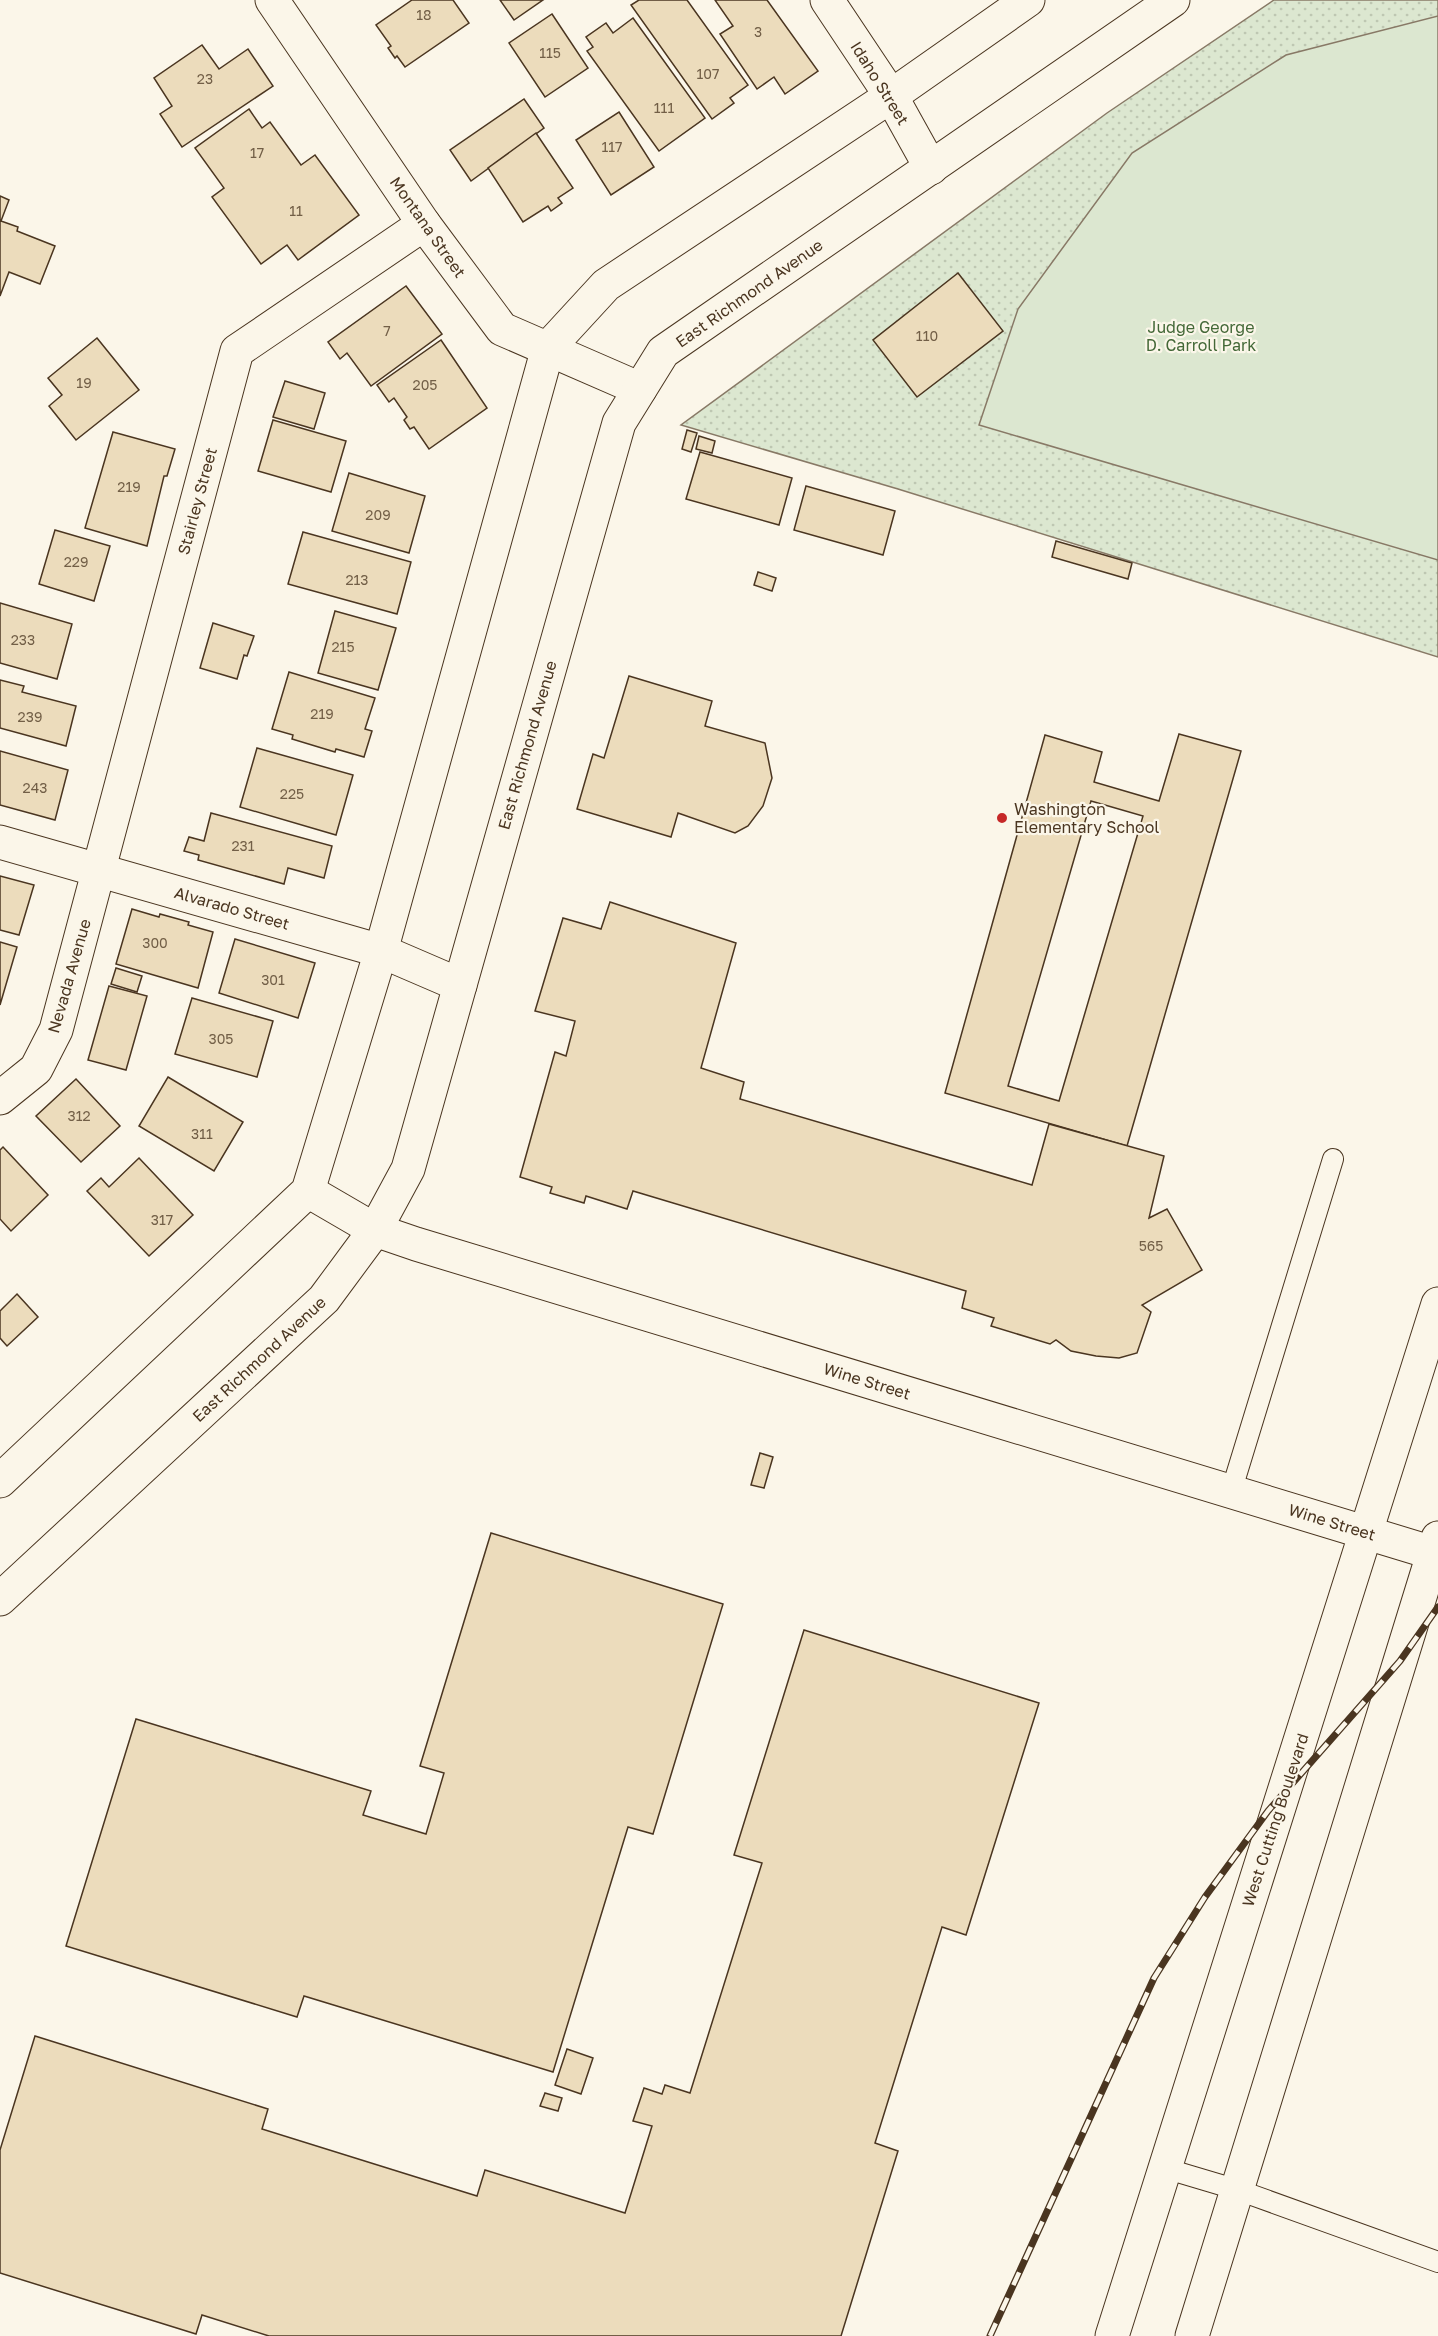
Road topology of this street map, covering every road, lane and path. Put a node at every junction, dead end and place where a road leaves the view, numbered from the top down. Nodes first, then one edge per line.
1 (272, 0) edge
2 (827, 0) edge
3 (1028, 0) edge
4 (1173, 0) edge
5 (891, 96) junction
6 (931, 168) junction
7 (424, 224) junction
8 (548, 348) junction
9 (640, 389) junction
10 (0, 842) edge
11 (98, 869) junction
12 (381, 951) junction
13 (460, 985) junction
14 (0, 1098) edge
15 (1333, 1159) dead end
16 (308, 1191) junction
17 (375, 1230) junction
18 (1438, 1304) edge
19 (0, 1481) edge
20 (1231, 1492) junction
21 (1367, 1532) junction
22 (1436, 1546) edge
23 (0, 1599) edge
24 (1164, 2168) junction
25 (1238, 2190) junction
26 (1438, 2262) edge
27 (1112, 2336) edge
28 (1192, 2336) edge

1 - 7 street, Montana Street
2 - 5 street, Idaho Street
3 - 5 street
4 - 6 street, East Richmond Avenue
5 - 6 street, Idaho Street
5 - 8 street
6 - 9 street, East Richmond Avenue
7 - 8 street, Montana Street
7 - 11 street, Stairley Street
8 - 9 street, Montana Street
8 - 12 street
9 - 13 street, East Richmond Avenue
10 - 11 street, Alvarado Street
11 - 12 street, Alvarado Street
11 - 14 street, Nevada Avenue
12 - 13 street, Alvarado Street
12 - 16 street
13 - 17 street, East Richmond Avenue
15 - 20 lane
16 - 17 street, Wine Street
16 - 19 street
17 - 20 street, Wine Street
17 - 23 street, East Richmond Avenue
18 - 21 street, West Cutting Boulevard
20 - 21 street, Wine Street
21 - 22 street, Wine Street
21 - 24 street, West Cutting Boulevard
22 - 25 street
24 - 25 lane
24 - 27 street, West Cutting Boulevard
25 - 26 lane
25 - 28 street

